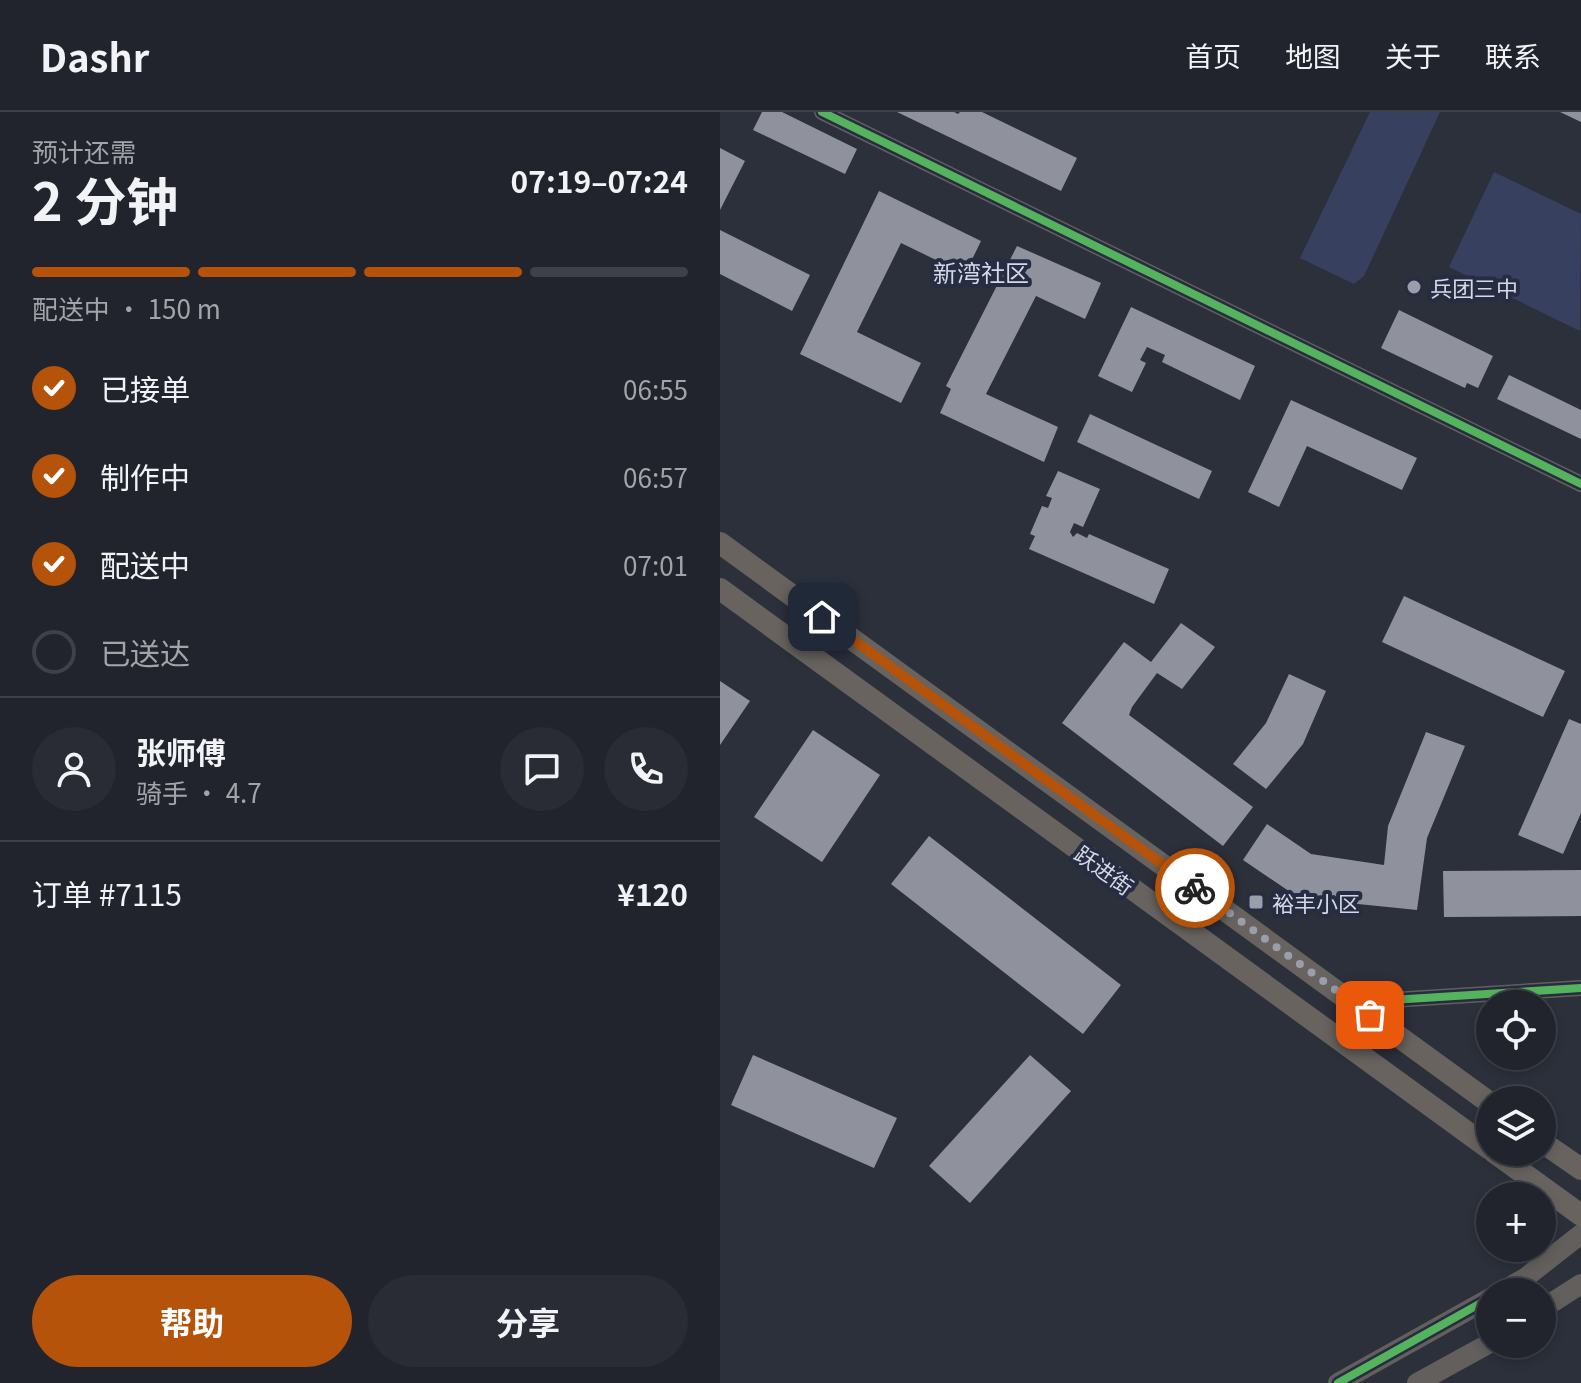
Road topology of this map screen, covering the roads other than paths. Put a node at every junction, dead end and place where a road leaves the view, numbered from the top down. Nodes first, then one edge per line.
1 (822, 112) edge
2 (1581, 484) edge
3 (720, 543) edge
4 (720, 589) edge
5 (1581, 988) edge
6 (1370, 1015) junction
7 (1476, 1093) edge
8 (1476, 1139) edge
9 (1556, 1152) edge
10 (1513, 1166) edge
11 (1581, 1169) edge
12 (1581, 1215) edge
13 (1581, 1234) edge
14 (1525, 1278) edge
15 (1581, 1284) edge
16 (1556, 1300) edge
17 (1476, 1306) edge
18 (1476, 1351) edge
19 (1338, 1383) edge
20 (1417, 1383) edge

1 - 2 street
3 - 6 main road, 跃进街
4 - 8 main road, 跃进街
5 - 6 street
6 - 7 main road, 跃进街
9 - 11 main road
10 - 12 main road, 跃进街
13 - 14 street
15 - 16 street
17 - 19 street
18 - 20 street

